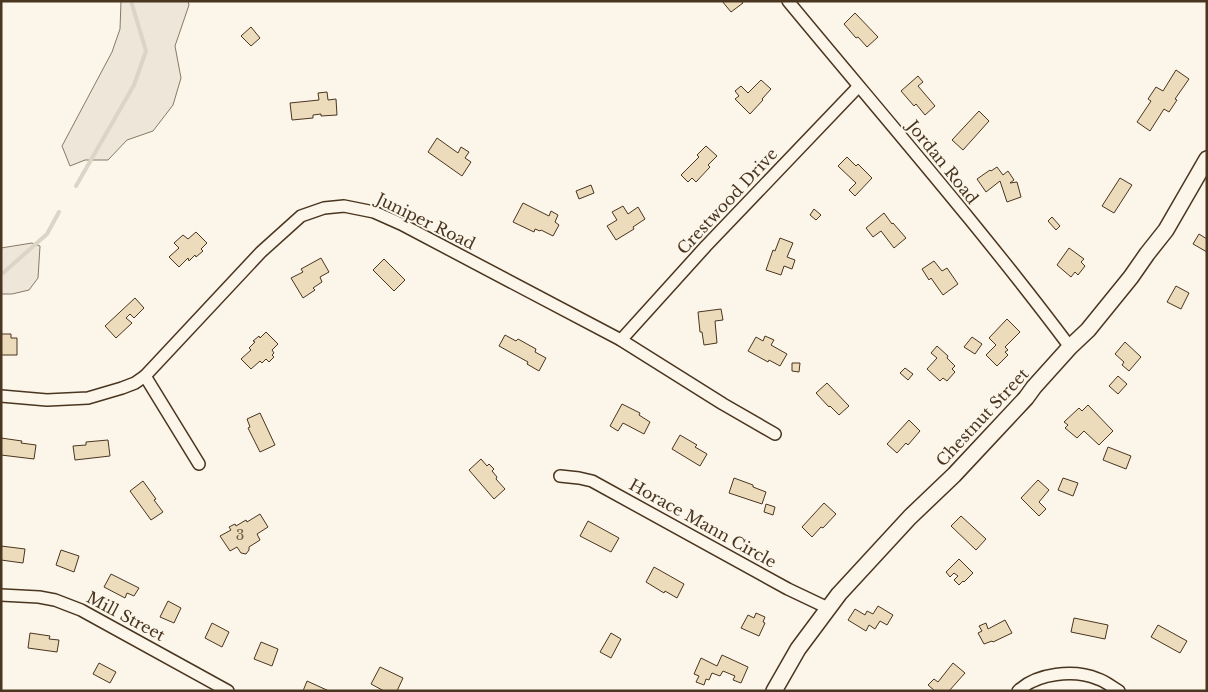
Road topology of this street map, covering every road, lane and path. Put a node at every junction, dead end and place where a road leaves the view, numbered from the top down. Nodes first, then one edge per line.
1 (788, 1) edge
2 (858, 87) junction
3 (1207, 159) edge
4 (621, 340) junction
5 (1070, 347) junction
6 (145, 376) junction
7 (1, 396) edge
8 (775, 434) dead end
9 (199, 464) dead end
10 (560, 476) dead end
11 (1, 596) edge
12 (828, 608) junction
13 (228, 691) edge
14 (774, 691) edge
15 (1018, 691) edge
16 (1119, 691) edge

1 - 2 street, Jordan Road
2 - 4 street, Crestwood Drive
2 - 5 street, Jordan Road
3 - 5 main road, Chestnut Street
4 - 6 street, Juniper Road
4 - 8 street, Juniper Road
5 - 12 main road, Chestnut Street
6 - 7 street, Juniper Road
6 - 9 street
10 - 12 street, Horace Mann Circle
11 - 13 street, Mill Street
12 - 14 main road, Chestnut Street
15 - 16 street

